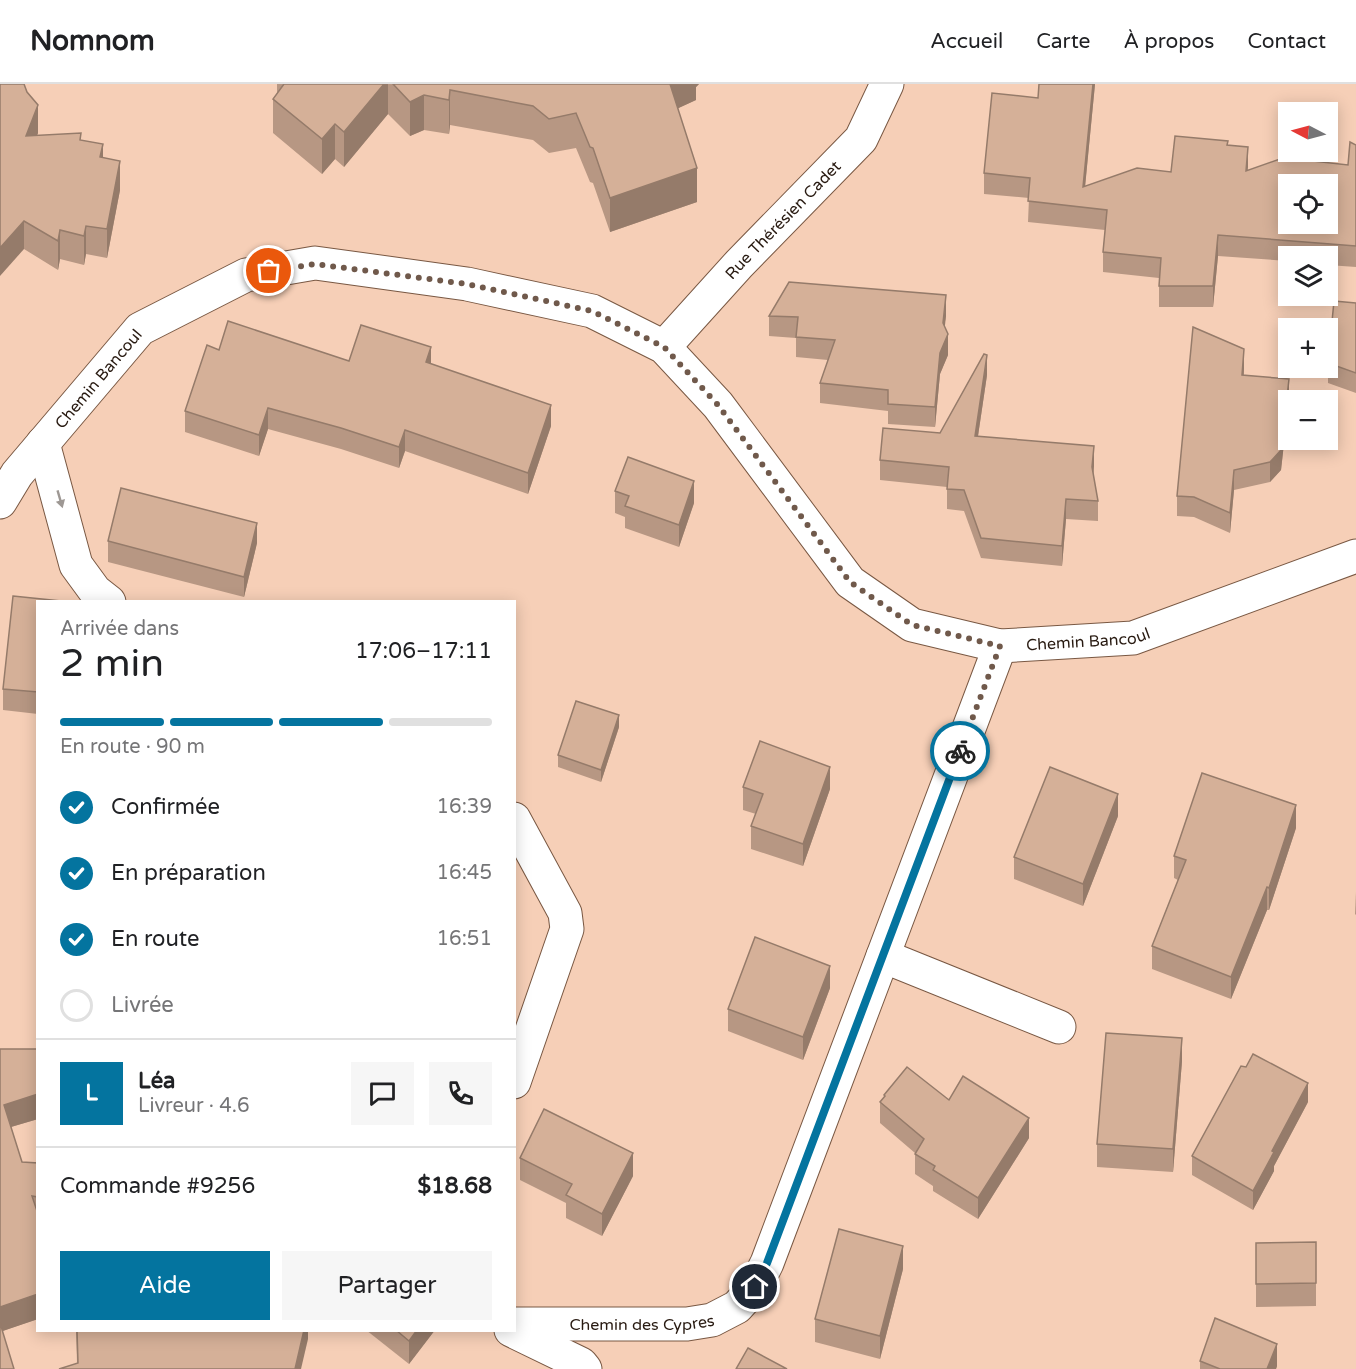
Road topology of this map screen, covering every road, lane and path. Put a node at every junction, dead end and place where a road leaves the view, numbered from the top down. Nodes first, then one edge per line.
1 (887, 84) edge
2 (664, 347) junction
3 (43, 443) junction
4 (0, 502) edge
5 (1356, 555) edge
6 (106, 600) edge
7 (1000, 646) junction
8 (516, 823) edge
9 (883, 956) junction
10 (1059, 1027) dead end
11 (516, 1076) edge
12 (516, 1324) edge
13 (515, 1332) edge
14 (585, 1369) edge

1 - 2 street, Rue Thérésien Cadet
2 - 3 street, Chemin Bancoul
2 - 7 street, Chemin Bancoul
3 - 4 street, Chemin Bancoul
3 -> 6 street
5 - 7 street, Chemin Bancoul
7 - 9 street, Chemin des Cypres
8 - 11 street
9 - 10 street
9 - 12 street, Chemin des Cypres
13 - 14 street, Chemin des Cypres

